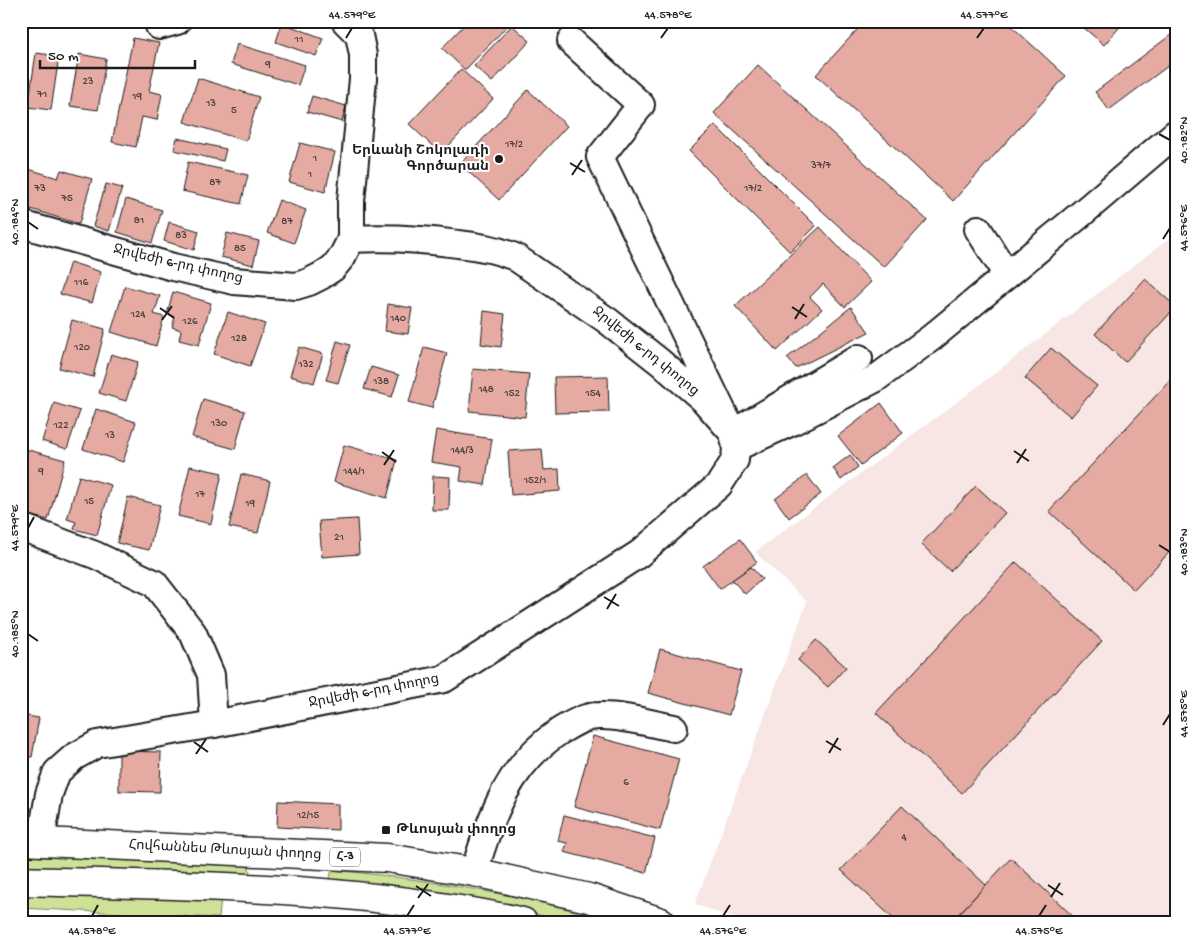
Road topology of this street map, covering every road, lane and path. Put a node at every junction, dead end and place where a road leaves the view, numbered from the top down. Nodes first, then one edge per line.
1 (345, 21) edge
2 (572, 41) dead end
3 (1176, 133) edge
4 (21, 224) edge
5 (978, 229) dead end
6 (350, 238) junction
7 (1007, 275) junction
8 (859, 358) dead end
9 (735, 440) junction
10 (21, 527) edge
11 (214, 724) junction
12 (674, 728) dead end
13 (31, 841) edge
14 (246, 852) junction
15 (328, 856) junction
16 (474, 872) junction
17 (21, 881) edge
18 (244, 887) junction
19 (327, 892) junction
20 (523, 922) edge
21 (661, 922) edge

1 - 6 street
2 - 9 street
3 - 7 street
4 - 6 street, Ջրվեժի 6-րդ փողոց
5 - 7 street
6 - 9 street, Ջրվեժի 6-րդ փողոց
7 - 9 street
8 - 9 street
9 - 11 street, Ջրվեժի 6-րդ փողոց
10 - 11 street
11 - 13 street, Ջրվեժի 6-րդ փողոց
12 - 16 street
13 - 14 main road, Հովհաննես Թևոսյան փողոց / Հ-3
14 - 15 main road, Հովհաննես Թևոսյան փողոց / Հ-3
14 - 18 main road
15 - 16 main road, Հովհաննես Թևոսյան փողոց / Հ-3
15 - 19 main road
16 - 21 main road, Հովհաննես Թևոսյան փողոց / Հ-3
17 - 18 main road
18 - 19 main road
19 - 20 main road

